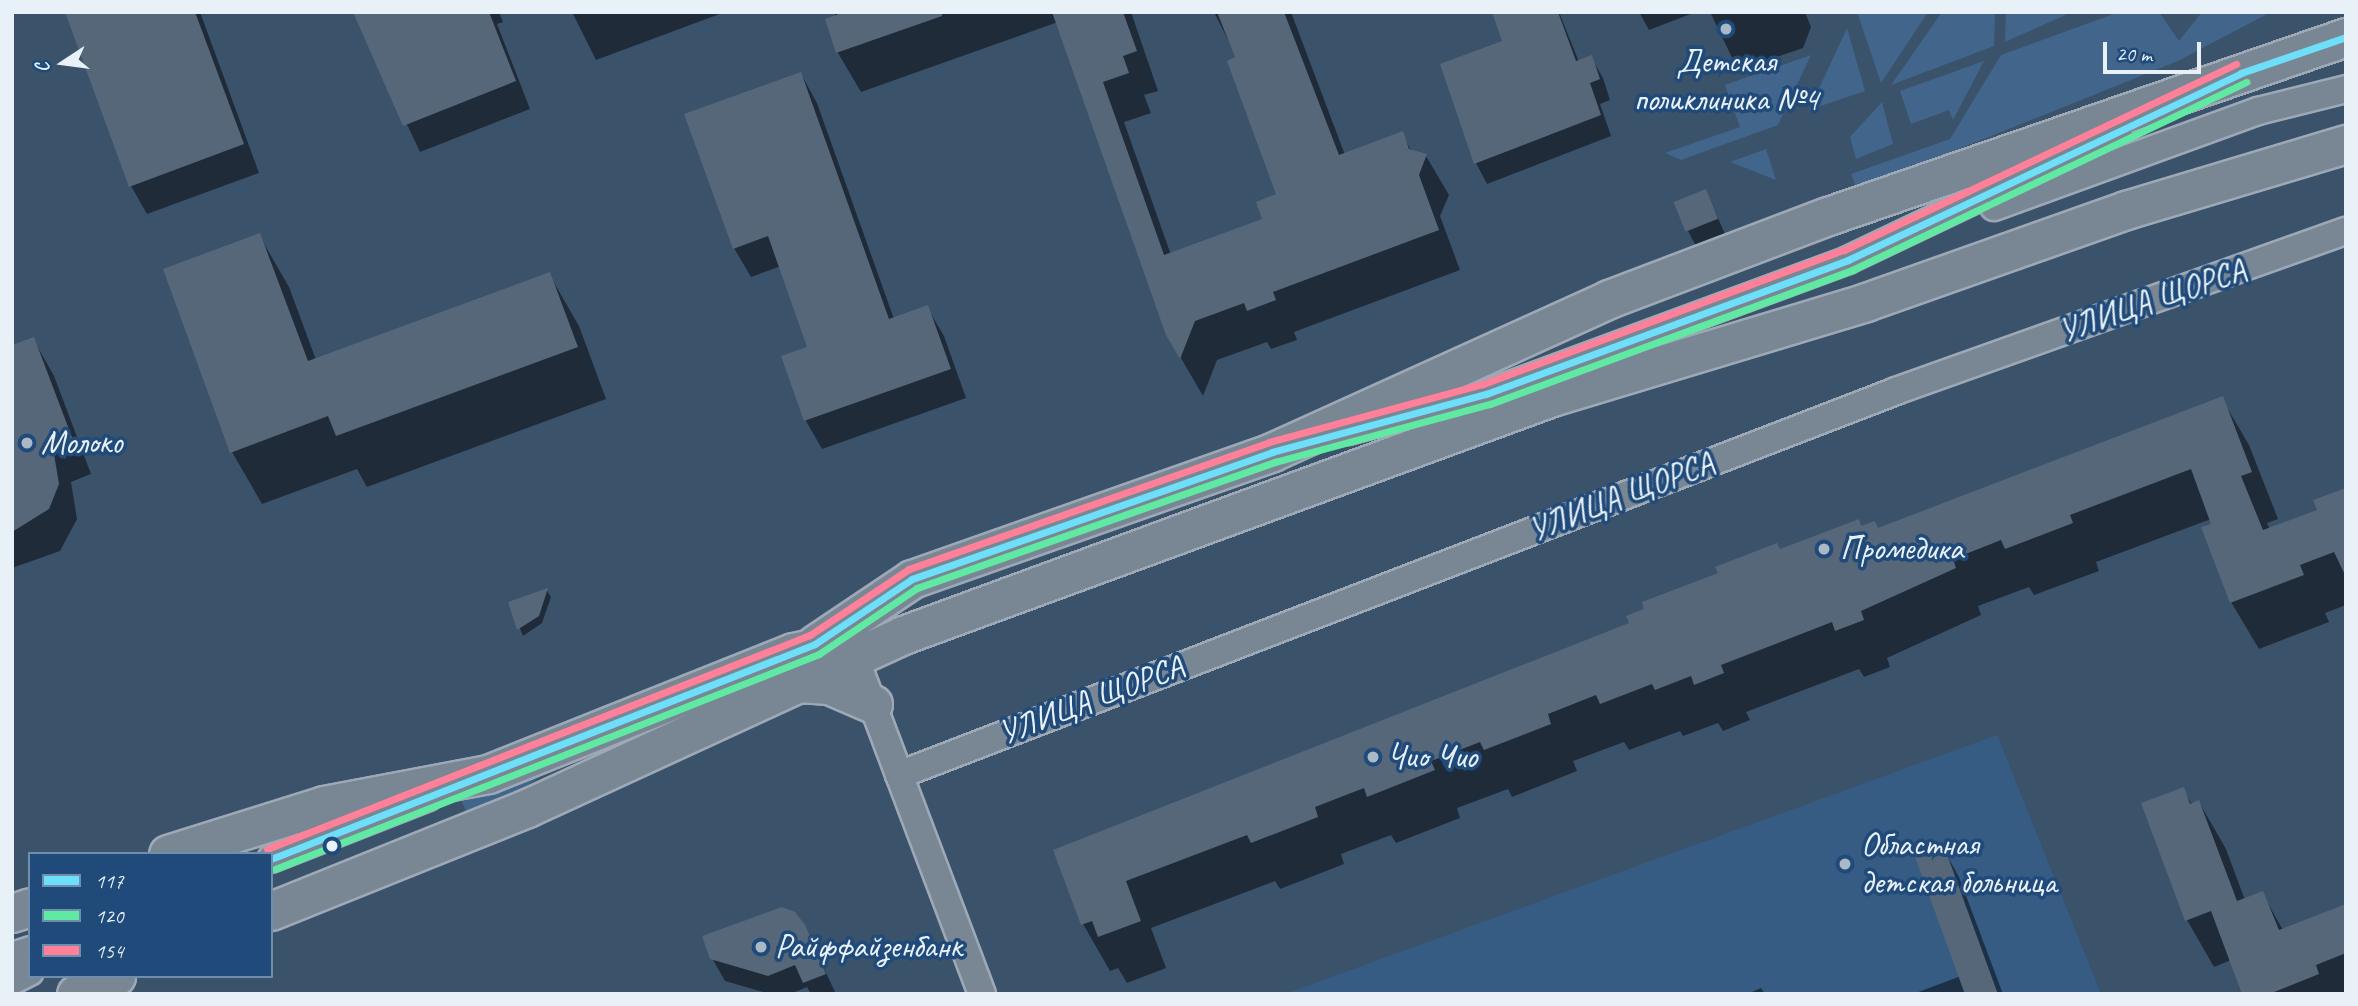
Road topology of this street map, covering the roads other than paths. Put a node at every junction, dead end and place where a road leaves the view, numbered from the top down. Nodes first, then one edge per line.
1 (2346, 37) edge
2 (2241, 73) junction
3 (2346, 89) edge
4 (2342, 146) edge
5 (2346, 231) edge
6 (1848, 260) junction
7 (1552, 397) junction
8 (1272, 452) junction
9 (839, 646) junction
10 (798, 683) junction
11 (873, 704) junction
12 (488, 774) junction
13 (900, 775) junction
14 (174, 852) edge
15 (273, 858) edge
16 (273, 910) edge
17 (28, 973) edge
18 (112, 978) edge
19 (12, 981) edge
20 (76, 994) edge
21 (982, 994) edge

1 - 2 main road
2 - 6 street
2 - 8 main road
3 - 6 street
4 - 7 main road
5 - 13 street, УЛИЦА ЩОРСА
6 - 7 street
6 - 8 street
7 - 9 main road
8 - 9 main road
9 - 10 main road
9 - 11 street
9 - 12 main road
10 - 11 main road
10 - 16 main road
11 - 13 street
12 - 14 main road
12 - 15 street
13 - 21 street
17 - 19 street
18 - 20 main road

